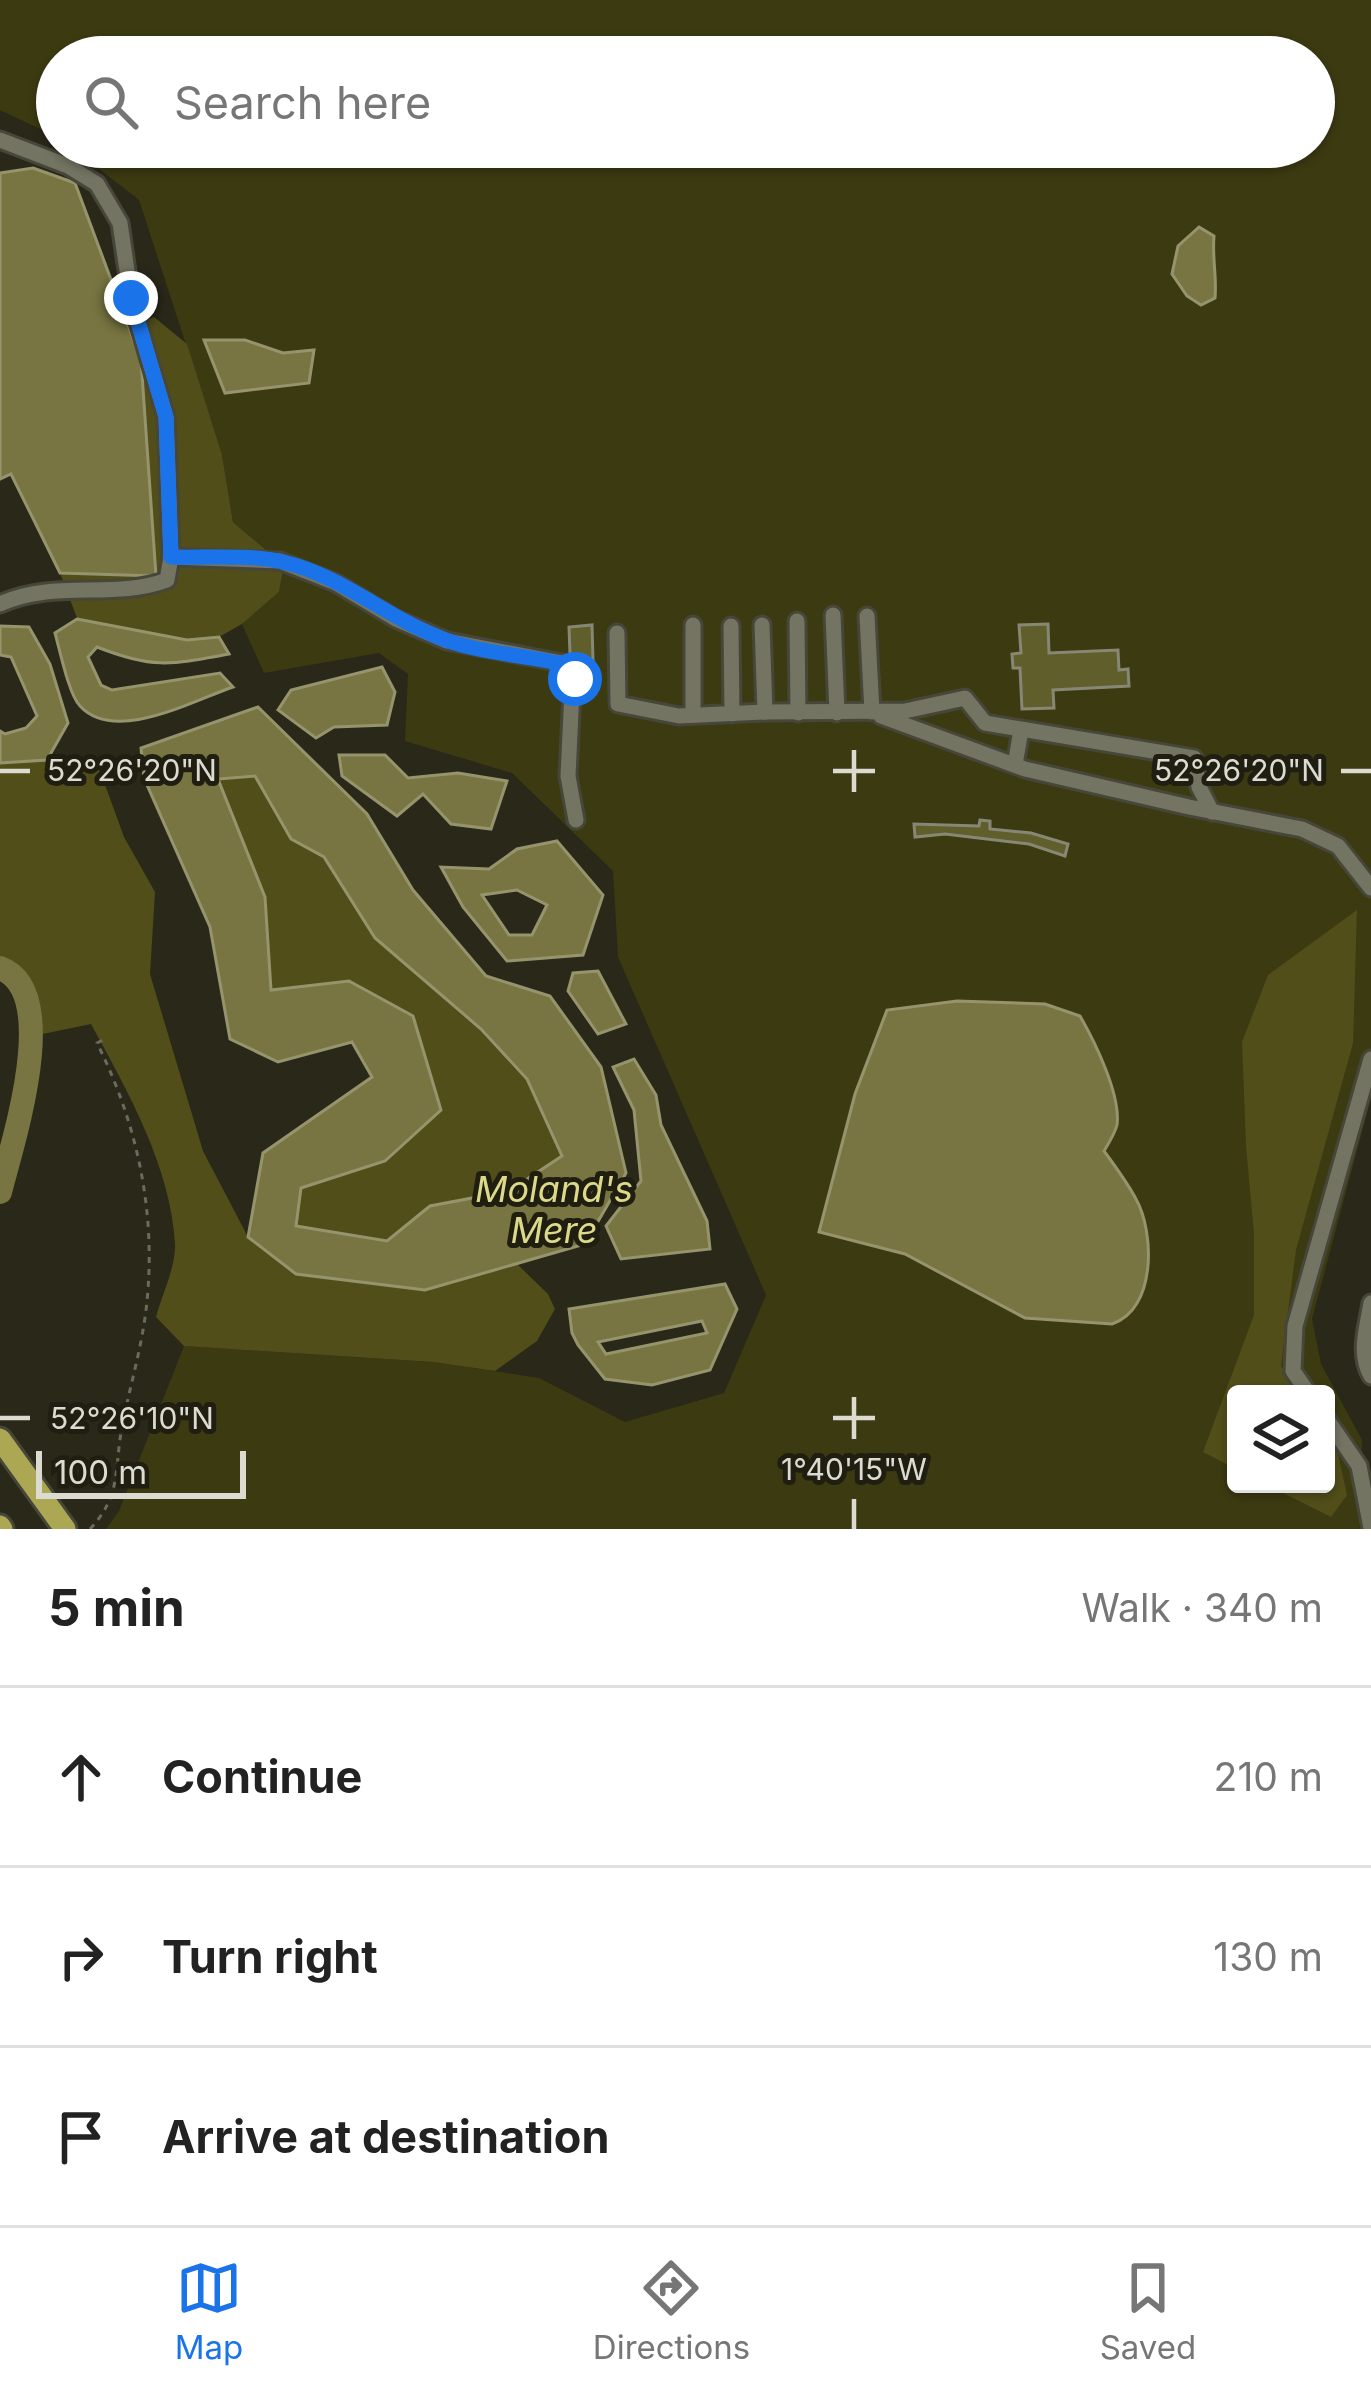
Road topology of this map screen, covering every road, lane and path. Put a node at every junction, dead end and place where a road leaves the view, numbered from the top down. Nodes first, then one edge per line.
1 (0, 140) edge
2 (36, 154) edge
3 (71, 168) edge
4 (171, 557) junction
5 (0, 604) edge
6 (833, 616) dead end
7 (867, 616) dead end
8 (797, 621) dead end
9 (693, 625) dead end
10 (731, 626) dead end
11 (762, 626) dead end
12 (617, 633) dead end
13 (941, 703) junction
14 (765, 712) junction
15 (872, 712) junction
16 (798, 713) junction
17 (837, 713) junction
18 (732, 714) junction
19 (693, 715) junction
20 (1021, 730) junction
21 (940, 737) junction
22 (1015, 765) junction
23 (1212, 812) junction
24 (576, 820) dead end
25 (1371, 888) edge
26 (105, 1039) dead end
27 (1371, 1059) edge
28 (1371, 1303) edge
29 (1371, 1376) edge
30 (1303, 1385) edge
31 (1335, 1431) edge
32 (0, 1439) edge
33 (1371, 1527) edge
34 (65, 1529) edge
35 (90, 1529) edge

1 - 2 lane
3 - 4 lane
4 - 5 lane
4 - 24 lane
6 - 17 lane
7 - 15 lane
8 - 16 lane
9 - 19 lane
10 - 18 lane
11 - 14 lane
12 - 19 lane
13 - 15 lane
13 - 20 lane
13 - 21 lane
14 - 16 lane
14 - 18 lane
15 - 17 lane
15 - 21 lane
16 - 17 lane
18 - 19 lane
20 - 22 lane
20 - 23 lane
21 - 22 lane
22 - 23 lane
23 - 25 lane
26 - 35 path
27 - 30 lane
28 - 29 lane
31 - 33 lane
32 - 34 highway

